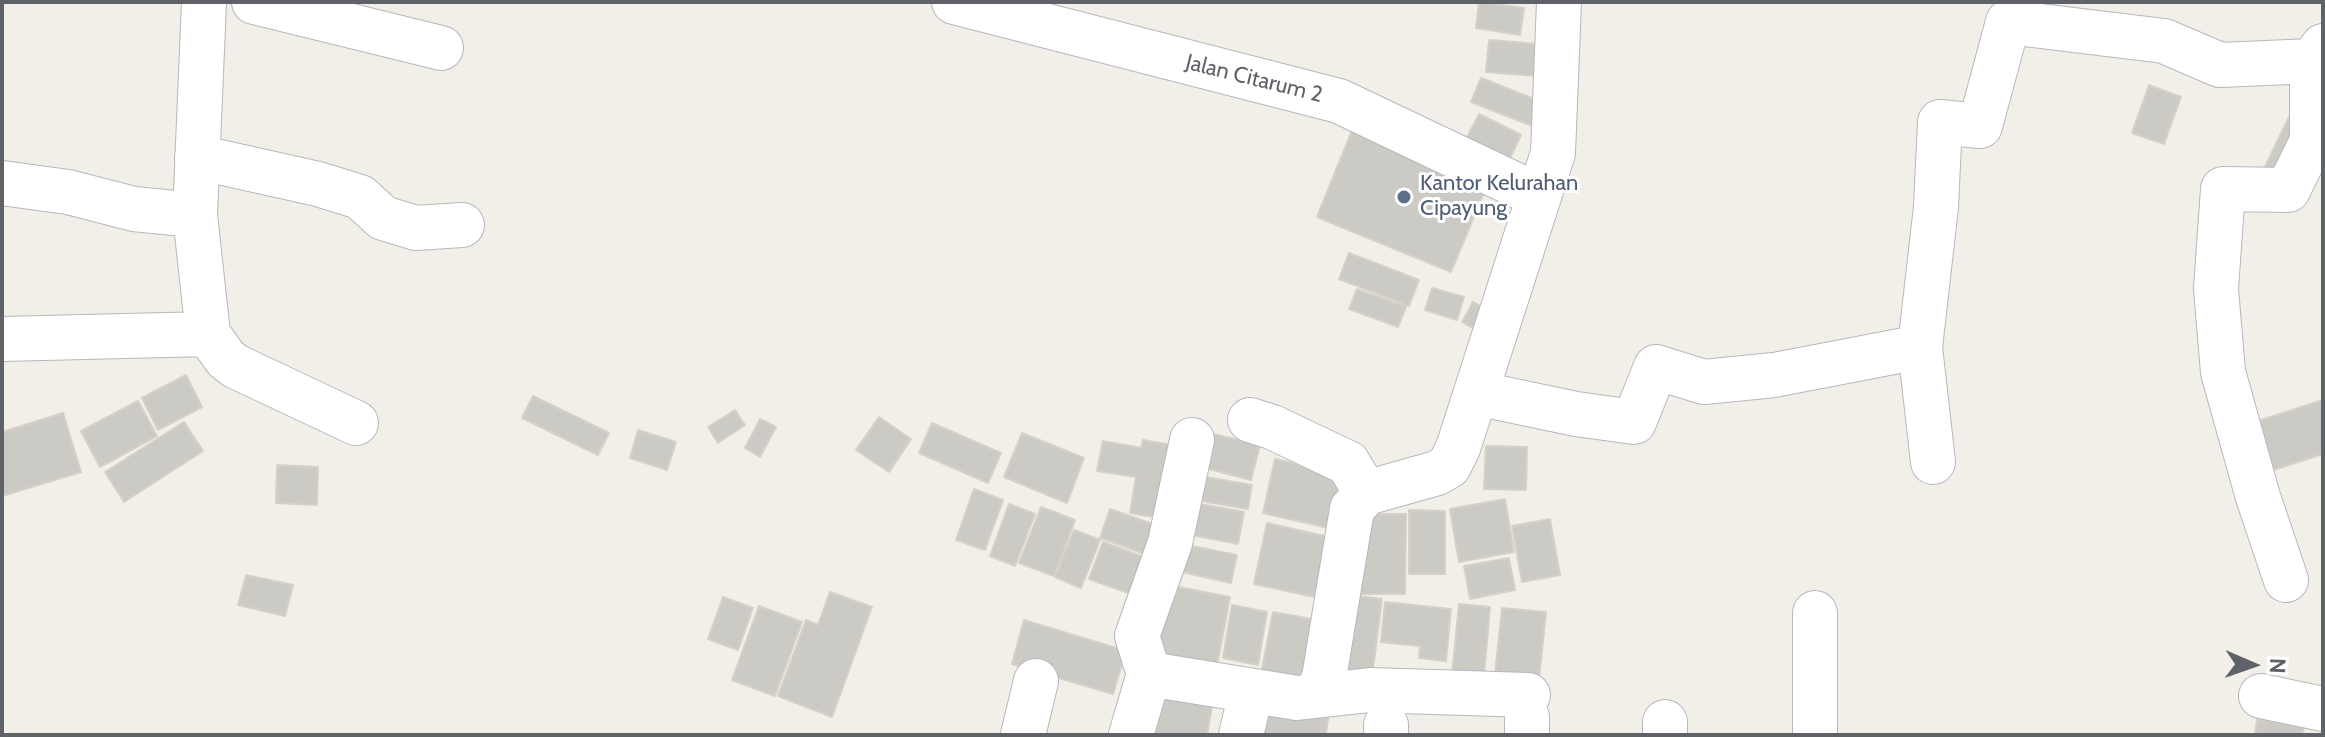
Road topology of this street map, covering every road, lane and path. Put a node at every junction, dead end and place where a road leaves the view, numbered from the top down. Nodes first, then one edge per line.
1 (204, 2) edge
2 (254, 2) edge
3 (954, 2) edge
4 (1559, 2) edge
5 (441, 48) dead end
6 (2318, 54) edge
7 (197, 157) junction
8 (2, 183) edge
9 (1539, 196) junction
10 (195, 215) junction
11 (462, 225) dead end
12 (208, 334) junction
13 (2, 339) edge
14 (1920, 347) junction
15 (1476, 393) junction
16 (1250, 420) dead end
17 (356, 423) dead end
18 (1192, 440) dead end
19 (1933, 462) dead end
20 (1366, 493) junction
21 (2286, 580) dead end
22 (1815, 613) dead end
23 (1149, 674) junction
24 (1036, 681) dead end
25 (1315, 696) junction
26 (2261, 696) dead end
27 (2323, 709) edge
28 (1527, 716) edge
29 (1023, 735) edge
30 (1131, 735) edge
31 (1815, 735) edge

1 - 7 street
2 - 5 street
3 - 9 street, Jalan Citarum 2
4 - 9 street
6 - 14 street
6 - 21 street
7 - 10 street
7 - 11 street
8 - 10 street
9 - 15 street
10 - 12 street
12 - 13 street
12 - 17 street
14 - 15 street
14 - 19 street
15 - 20 street
16 - 20 street
18 - 23 street
20 - 25 street
22 - 31 street
23 - 25 street
23 - 30 street
24 - 29 street
25 - 28 street
26 - 27 street

